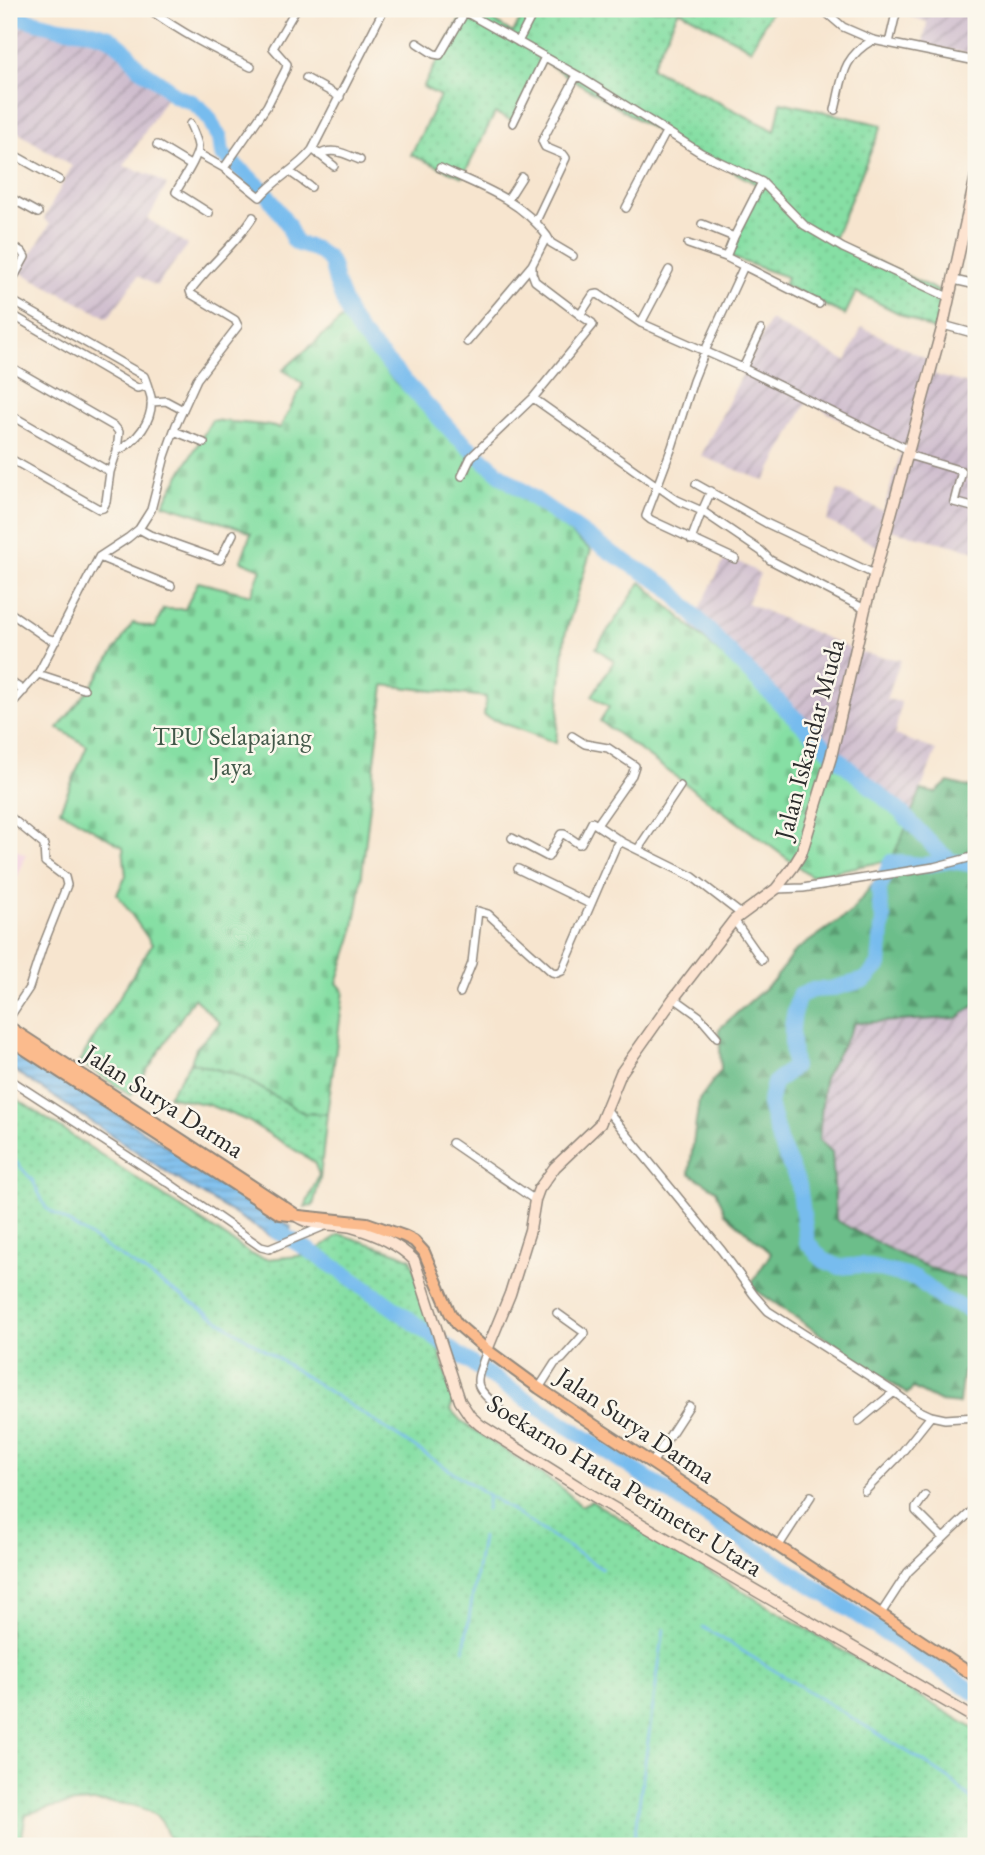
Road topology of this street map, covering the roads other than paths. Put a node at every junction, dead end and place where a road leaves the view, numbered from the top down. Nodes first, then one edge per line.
1 (149, 9) edge
2 (296, 9) edge
3 (384, 9) edge
4 (535, 9) edge
5 (822, 9) edge
6 (897, 9) edge
7 (462, 10) edge
8 (873, 40) junction
9 (518, 42) junction
10 (417, 43) dead end
11 (889, 43) junction
12 (545, 57) junction
13 (976, 61) edge
14 (251, 66) dead end
15 (577, 75) junction
16 (306, 78) dead end
17 (340, 97) junction
18 (835, 110) dead end
19 (513, 123) dead end
20 (190, 124) dead end
21 (666, 132) junction
22 (157, 145) dead end
23 (9, 152) edge
24 (316, 152) junction
25 (197, 153) junction
26 (360, 160) dead end
27 (228, 164) junction
28 (190, 165) junction
29 (334, 166) dead end
30 (440, 168) dead end
31 (290, 172) junction
32 (976, 176) edge
33 (523, 177) dead end
34 (59, 180) dead end
35 (762, 181) junction
36 (311, 187) dead end
37 (9, 197) edge
38 (508, 199) junction
39 (974, 200) edge
40 (626, 208) dead end
41 (38, 213) dead end
42 (209, 213) dead end
43 (253, 217) dead end
44 (536, 221) junction
45 (702, 224) dead end
46 (547, 236) junction
47 (734, 237) junction
48 (9, 244) edge
49 (688, 244) dead end
50 (573, 256) dead end
51 (726, 257) junction
52 (532, 265) junction
53 (744, 266) junction
54 (669, 270) dead end
55 (954, 280) junction
56 (976, 285) edge
57 (9, 286) edge
58 (948, 297) junction
59 (9, 299) edge
60 (819, 304) dead end
61 (9, 313) edge
62 (580, 315) junction
63 (641, 323) junction
64 (943, 325) junction
65 (761, 330) dead end
66 (976, 334) edge
67 (467, 342) dead end
68 (705, 351) junction
69 (9, 366) edge
70 (743, 368) junction
71 (147, 386) junction
72 (533, 398) junction
73 (151, 402) junction
74 (183, 410) junction
75 (9, 414) edge
76 (174, 431) junction
77 (204, 443) dead end
78 (117, 452) junction
79 (909, 453) junction
80 (9, 458) edge
81 (110, 472) junction
82 (462, 476) dead end
83 (696, 484) dead end
84 (658, 486) junction
85 (710, 492) junction
86 (976, 508) edge
87 (702, 511) junction
88 (139, 529) junction
89 (233, 534) dead end
90 (691, 540) junction
91 (99, 557) junction
92 (735, 559) dead end
93 (874, 574) junction
94 (171, 586) dead end
95 (865, 609) junction
96 (9, 612) edge
97 (56, 641) junction
98 (38, 674) junction
99 (9, 681) edge
100 (84, 689) dead end
101 (24, 691) junction
102 (9, 707) edge
103 (572, 736) dead end
104 (680, 786) dead end
105 (9, 816) edge
106 (597, 825) junction
107 (512, 838) dead end
108 (622, 842) junction
109 (638, 849) junction
110 (976, 856) edge
111 (518, 869) dead end
112 (776, 889) junction
113 (590, 904) junction
114 (738, 917) junction
115 (762, 960) dead end
116 (460, 993) dead end
117 (674, 998) junction
118 (9, 1018) edge
119 (9, 1027) edge
120 (716, 1037) dead end
121 (9, 1039) edge
122 (9, 1079) edge
123 (607, 1110) junction
124 (452, 1143) dead end
125 (535, 1200) junction
126 (295, 1214) junction
127 (329, 1224) junction
128 (557, 1313) dead end
129 (487, 1350) junction
130 (540, 1388) junction
131 (894, 1392) junction
132 (689, 1406) dead end
133 (500, 1409) dead end
134 (931, 1416) junction
135 (976, 1417) edge
136 (859, 1421) dead end
137 (652, 1463) junction
138 (865, 1491) dead end
139 (925, 1495) dead end
140 (811, 1496) dead end
141 (976, 1507) edge
142 (943, 1538) junction
143 (778, 1546) junction
144 (880, 1615) junction
145 (976, 1677) edge
146 (976, 1719) edge

1 - 14 street
2 - 27 street
3 - 17 street
4 - 9 street
5 - 8 street
6 - 11 street
7 - 9 street
7 - 10 street
8 - 11 street
8 - 18 street
9 - 12 street
11 - 13 street
12 - 15 street
12 - 19 street
15 - 21 street
15 - 44 street
16 - 17 street
17 - 24 street
20 - 25 street
21 - 35 street
21 - 40 street
22 - 28 street
23 - 34 street
24 - 26 street
24 - 29 street
24 - 31 street
25 - 27 street
25 - 28 street
27 - 31 street
28 - 42 street
30 - 38 street
31 - 36 street
32 - 39 street, Jalan Iskandar Muda
33 - 38 street
35 - 47 street
35 - 58 street
37 - 41 street
38 - 44 street
39 - 55 street, Jalan Iskandar Muda
43 - 74 street
44 - 46 street
45 - 47 street
46 - 50 street
46 - 52 street
47 - 51 street
48 - 57 street
49 - 51 street
51 - 53 street
52 - 62 street
52 - 67 street
53 - 60 street
53 - 68 street
54 - 63 street
55 - 56 street
55 - 58 street, Jalan Iskandar Muda
58 - 64 street, Jalan Iskandar Muda
59 - 71 street
61 - 71 street
62 - 63 street
62 - 72 street
63 - 68 street
64 - 66 street
64 - 79 street, Jalan Iskandar Muda
65 - 70 street
68 - 70 street
68 - 84 street
69 - 78 street
70 - 79 street
71 - 73 street
72 - 82 street
72 - 84 street
73 - 74 street
73 - 78 street
74 - 76 street
75 - 81 street
76 - 77 street
76 - 88 street
78 - 81 street
79 - 86 street
79 - 93 street, Jalan Iskandar Muda
80 - 81 street
83 - 85 street
84 - 87 street
84 - 90 street
85 - 87 street
85 - 93 street
87 - 90 street
87 - 95 street
88 - 89 street
88 - 91 street
90 - 92 street
91 - 94 street
91 - 97 street
93 - 95 street, Jalan Iskandar Muda
95 - 112 street, Jalan Iskandar Muda
96 - 97 street
97 - 98 street
98 - 100 street
98 - 101 street
99 - 101 street
101 - 102 street
103 - 106 street
104 - 109 street
105 - 118 street
106 - 107 street
106 - 108 street
108 - 109 street
108 - 113 street
109 - 114 street
110 - 112 street
111 - 113 street
112 - 114 street, Jalan Iskandar Muda
113 - 116 street
114 - 115 street
114 - 117 street, Jalan Iskandar Muda
117 - 120 street
117 - 123 street, Jalan Iskandar Muda
119 - 126 main road, Jalan Surya Darma
121 - 126 main road, Jalan Surya Darma
122 - 127 street
123 - 125 street, Jalan Iskandar Muda
123 - 131 street
124 - 125 street
125 - 129 street, Jalan Iskandar Muda
126 - 127 street, Soekarno Hatta Perimeter Utara
126 - 129 main road, Jalan Surya Darma
127 - 146 street, Soekarno Hatta Perimeter Utara
128 - 130 street
129 - 130 main road, Jalan Surya Darma
129 - 133 street
130 - 137 main road, Jalan Surya Darma
131 - 134 street
131 - 136 street
132 - 137 street
134 - 135 street
134 - 138 street
137 - 143 main road, Jalan Surya Darma
139 - 142 street
140 - 143 street
141 - 142 street
142 - 144 street
143 - 144 main road, Jalan Surya Darma
144 - 145 main road, Jalan Surya Darma

